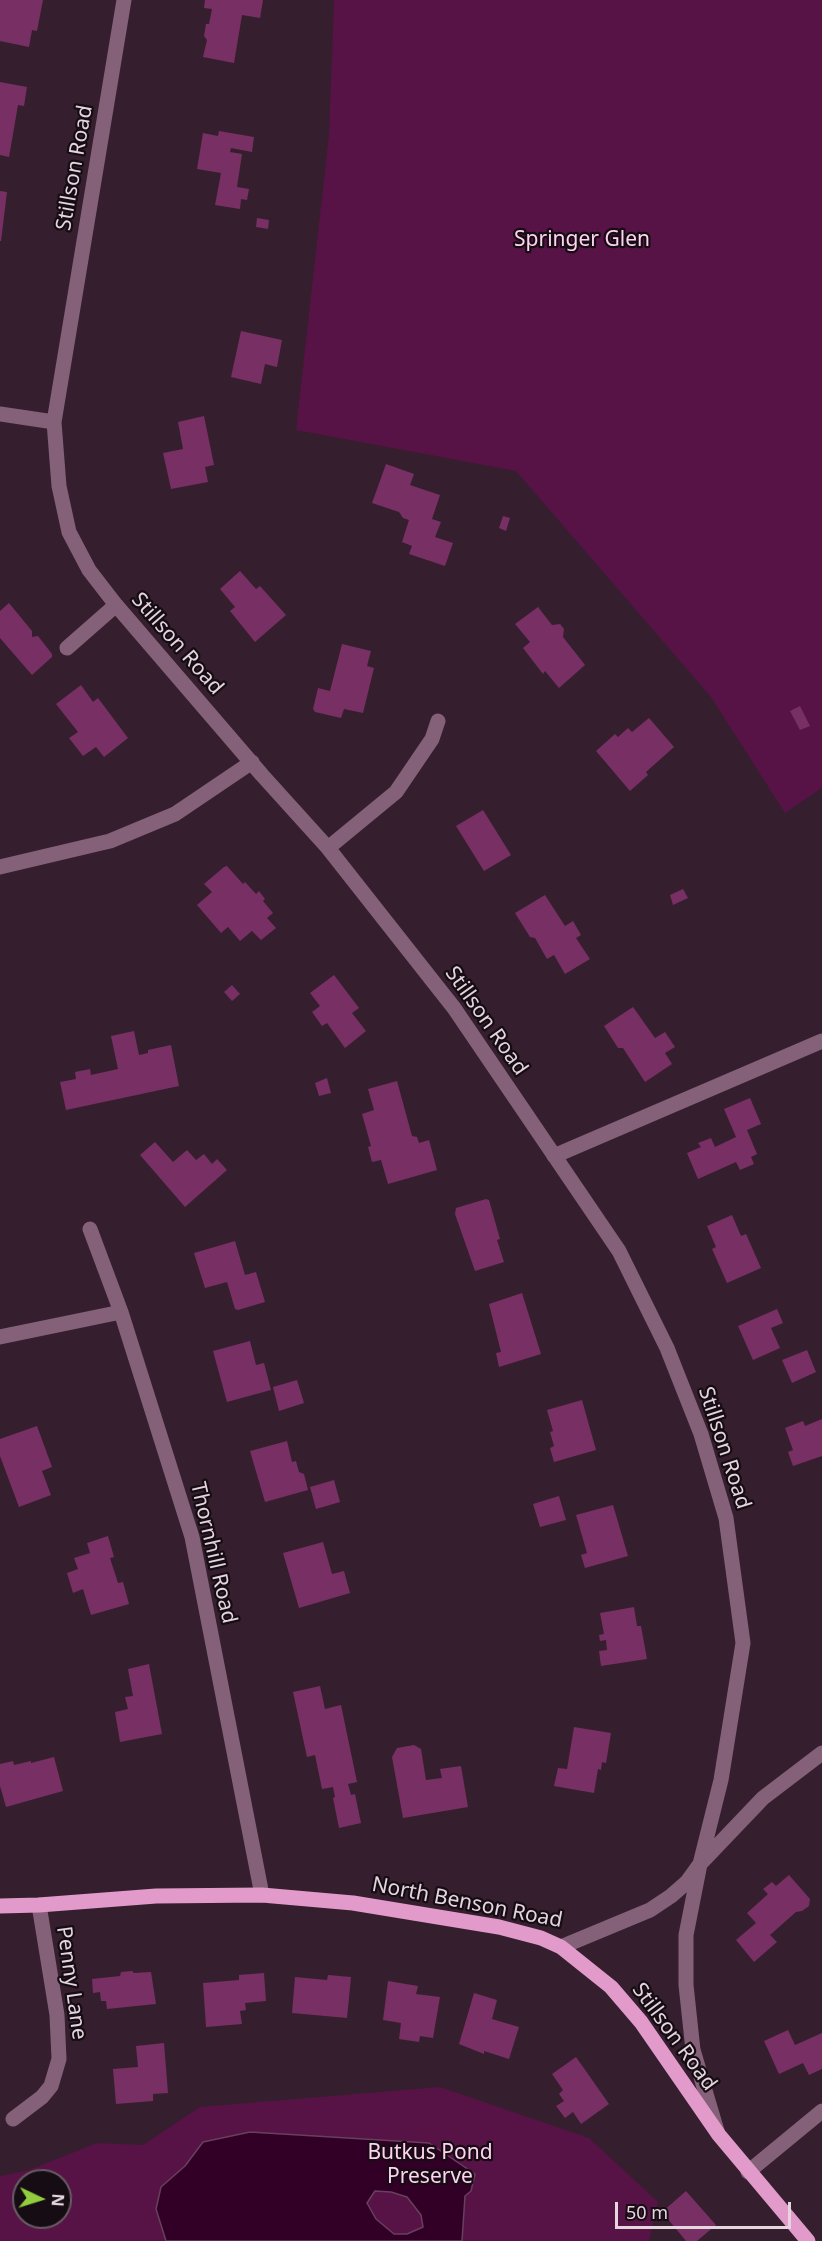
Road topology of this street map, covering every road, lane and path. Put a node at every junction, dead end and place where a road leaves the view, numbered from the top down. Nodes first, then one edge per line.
1 (124, 0) edge
2 (0, 414) edge
3 (54, 422) junction
4 (116, 605) junction
5 (67, 648) dead end
6 (438, 721) dead end
7 (252, 762) junction
8 (328, 848) junction
9 (0, 867) edge
10 (822, 1041) edge
11 (554, 1156) junction
12 (90, 1229) dead end
13 (121, 1312) junction
14 (0, 1337) edge
15 (822, 1753) edge
16 (700, 1864) junction
17 (262, 1895) junction
18 (0, 1905) edge
19 (39, 1905) junction
20 (561, 1947) junction
21 (822, 2111) edge
22 (13, 2119) dead end
23 (719, 2135) junction
24 (748, 2172) junction
25 (808, 2241) edge

1 - 3 street, Stillson Road
2 - 3 street
3 - 4 street, Stillson Road
4 - 5 street
4 - 7 street, Stillson Road
6 - 8 street
7 - 8 street, Stillson Road
7 - 9 street
8 - 11 street, Stillson Road
10 - 11 street
11 - 16 street, Stillson Road
12 - 13 street, Thornhill Road
13 - 14 street
13 - 17 street, Thornhill Road
15 - 16 street, North Benson Road
16 - 20 street, North Benson Road
16 - 23 street, Stillson Road
17 - 19 main road, North Benson Road
17 - 20 main road, North Benson Road
18 - 19 main road, North Benson Road
19 - 22 street, Penny Lane
20 - 23 main road, Stillson Road
21 - 24 street
23 - 24 main road, Stillson Road
24 - 25 main road, Stillson Road

